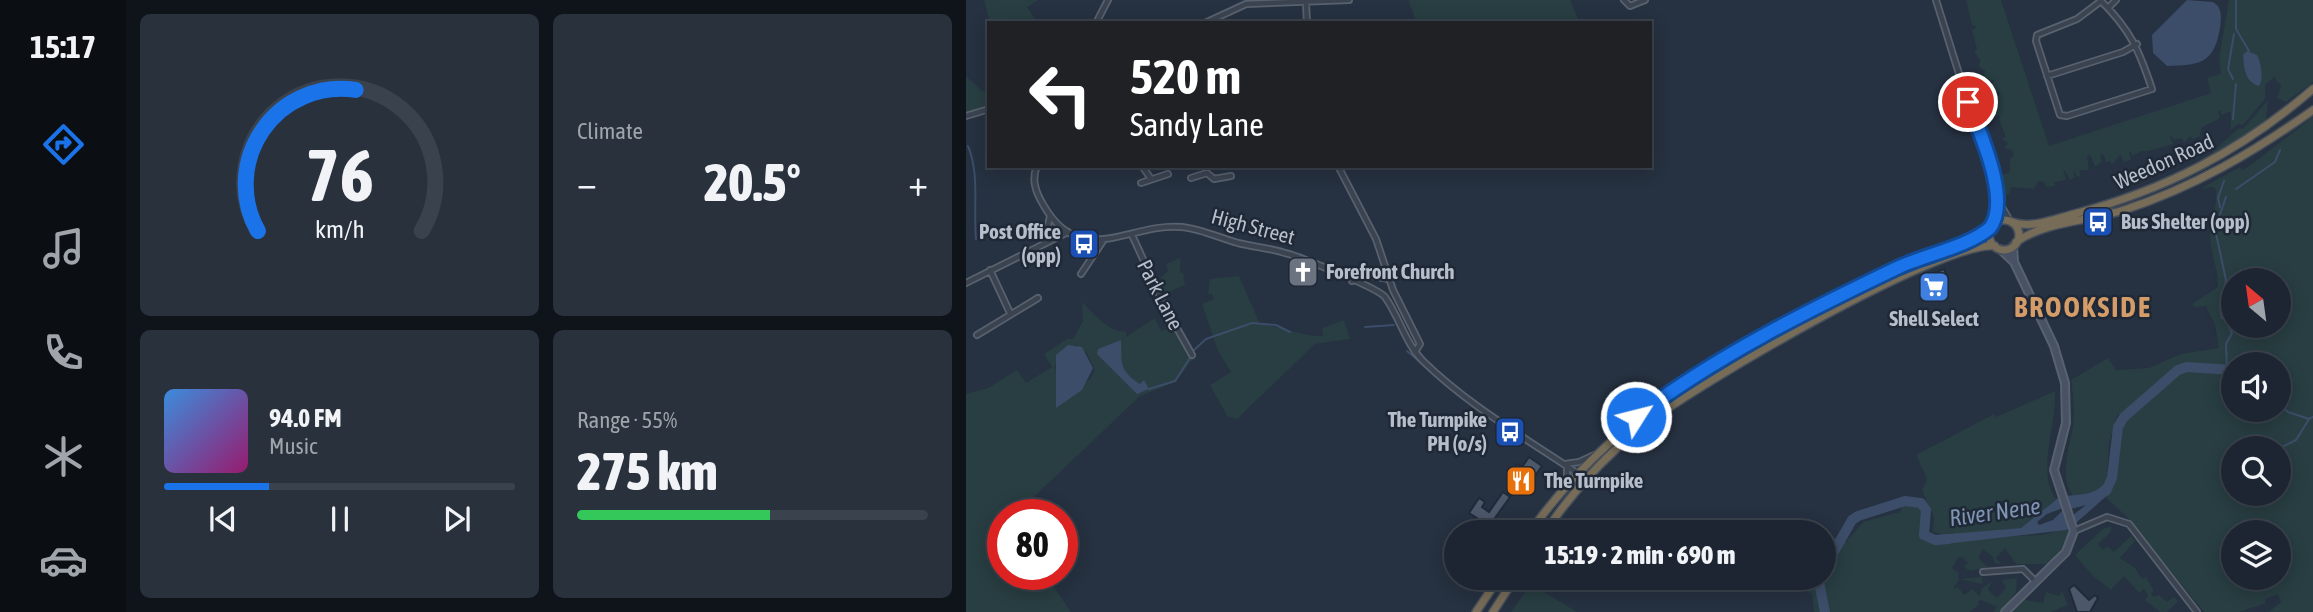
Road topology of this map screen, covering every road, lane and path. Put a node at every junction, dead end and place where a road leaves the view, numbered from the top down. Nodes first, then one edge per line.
1 (1108, 0) edge
2 (1349, 0) edge
3 (1624, 0) edge
4 (1645, 0) edge
5 (1936, 0) edge
6 (2116, 0) edge
7 (1313, 1) edge
8 (2100, 1) edge
9 (1306, 3) junction
10 (2108, 8) junction
11 (1097, 21) edge
12 (1209, 21) edge
13 (1307, 21) edge
14 (2137, 44) junction
15 (2047, 75) junction
16 (2313, 89) edge
17 (987, 109) edge
18 (2313, 110) edge
19 (966, 116) edge
20 (1037, 168) edge
21 (1143, 168) edge
22 (1206, 168) edge
23 (1339, 168) edge
24 (1207, 173) junction
25 (1168, 174) dead end
26 (1231, 176) dead end
27 (1191, 178) dead end
28 (1151, 179) junction
29 (1141, 183) dead end
30 (1999, 202) junction
31 (1050, 215) junction
32 (2011, 222) junction
33 (1992, 226) junction
34 (1068, 232) junction
35 (1132, 235) junction
36 (1102, 241) junction
37 (1044, 244) junction
38 (2015, 244) junction
39 (1998, 248) junction
40 (2014, 262) junction
41 (990, 270) junction
42 (1081, 274) dead end
43 (1388, 279) junction
44 (1352, 281) junction
45 (966, 283) edge
46 (1038, 298) dead end
47 (1010, 313) junction
48 (977, 335) dead end
49 (1415, 352) junction
50 (1192, 355) dead end
51 (1594, 455) junction
52 (1565, 465) junction
53 (1577, 473) junction
54 (1588, 477) junction
55 (1567, 483) junction
56 (1539, 520) edge
57 (1554, 520) edge
58 (2074, 528) junction
59 (1983, 572) dead end
60 (2035, 581) junction
61 (1491, 590) edge
62 (1507, 590) edge
63 (1476, 612) edge
64 (1493, 612) edge
65 (2005, 612) edge
66 (2197, 612) edge

1 - 11 street
2 - 7 street
3 - 4 street
5 - 30 street
6 - 10 street
7 - 9 street
8 - 10 street
8 - 15 street
9 - 12 street
9 - 13 street
10 - 14 street
14 - 15 street
14 - 15 street
16 - 32 highway, Weedon Road
17 - 19 street
18 - 38 highway, Weedon Road
20 - 31 street, High Street
21 - 28 street
22 - 24 street
23 - 43 street
24 - 26 street
24 - 27 street
25 - 28 street
28 - 29 street
30 - 32 street
30 - 33 street
31 - 34 street, High Street
31 - 37 street
32 - 33 highway
32 - 38 highway
33 - 39 highway
33 - 51 highway
34 - 36 street, High Street
34 - 37 street
35 - 36 street, High Street
35 - 44 street, High Street
35 - 50 street, Park Lane
36 - 42 street
37 - 41 street
38 - 39 highway
38 - 40 street
39 - 40 street
39 - 54 highway
40 - 58 street
41 - 45 street
41 - 47 street
43 - 44 street
43 - 49 street
44 - 49 street, High Street
46 - 47 street
47 - 48 street
49 - 52 street
51 - 52 street
51 - 53 highway
52 - 53 street
52 - 55 street
53 - 54 street
53 - 55 highway
54 - 57 highway
55 - 56 highway
58 - 60 street
58 - 66 street
59 - 60 street
60 - 65 street
61 - 63 highway
62 - 64 highway

